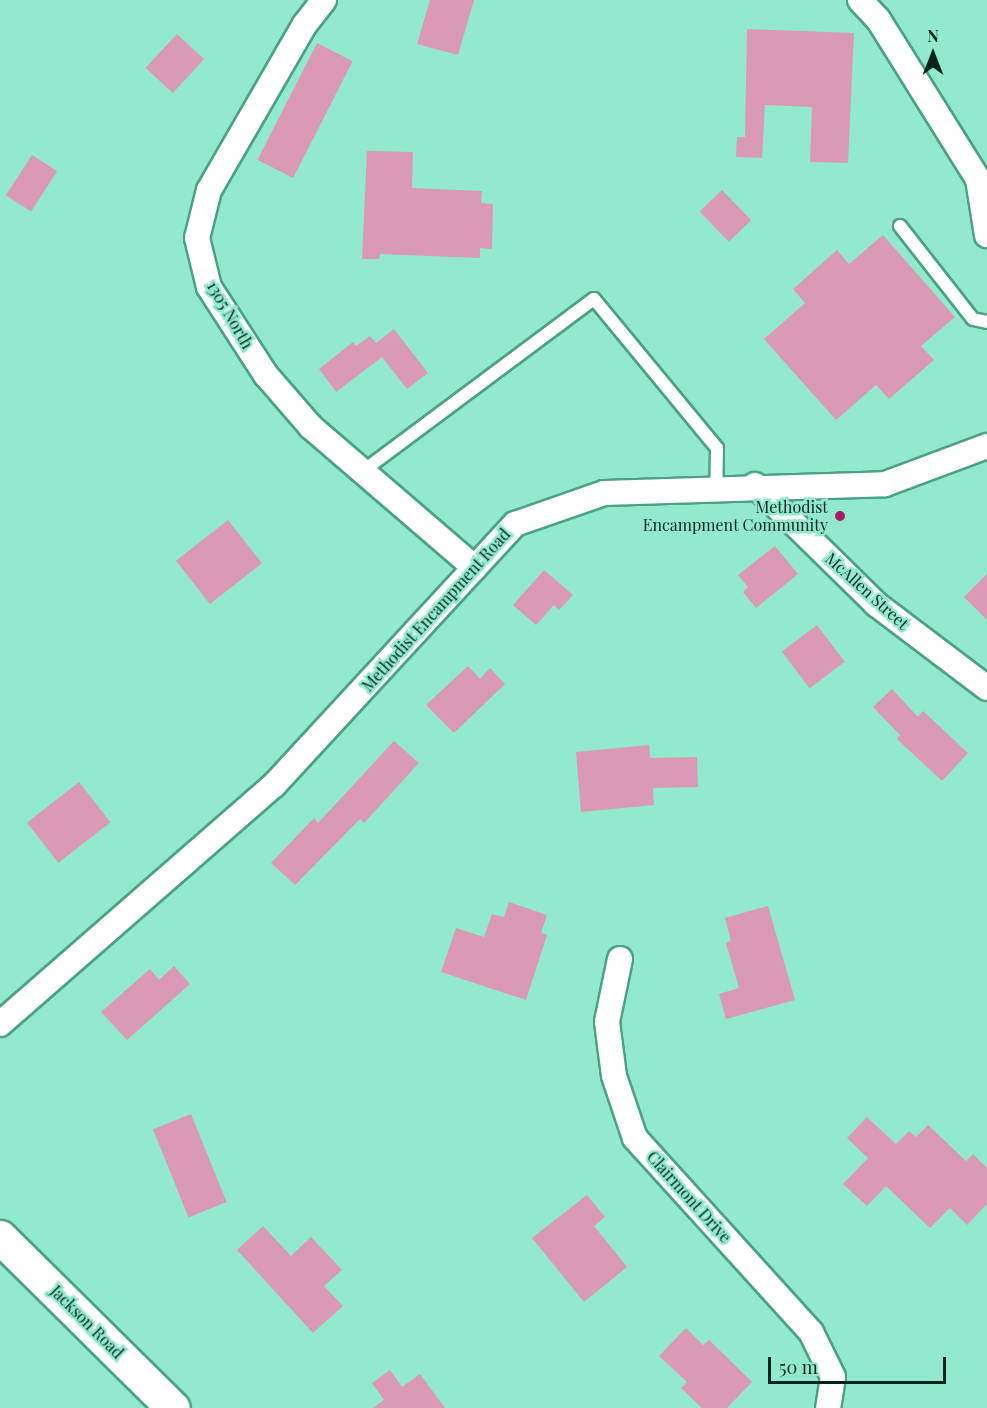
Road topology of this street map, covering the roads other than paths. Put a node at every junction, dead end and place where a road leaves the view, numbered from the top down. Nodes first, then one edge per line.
1 (324, 0) edge
2 (860, 0) edge
3 (900, 226) dead end
4 (987, 235) edge
5 (987, 322) edge
6 (987, 446) edge
7 (363, 471) junction
8 (755, 485) junction
9 (716, 487) junction
10 (476, 568) junction
11 (987, 688) edge
12 (620, 958) dead end
13 (0, 1024) edge
14 (0, 1237) edge
15 (174, 1408) edge
16 (828, 1408) edge

1 - 7 street, 1305 North
2 - 4 street
3 - 5 lane
6 - 8 street, Methodist Encampment Road
7 - 9 lane
7 - 10 street, 1305 North
8 - 9 street, Methodist Encampment Road
8 - 11 street, McAllen Street
9 - 10 street, Methodist Encampment Road
10 - 13 street, Methodist Encampment Road
12 - 16 street, Clairmont Drive
14 - 15 street, Jackson Road

